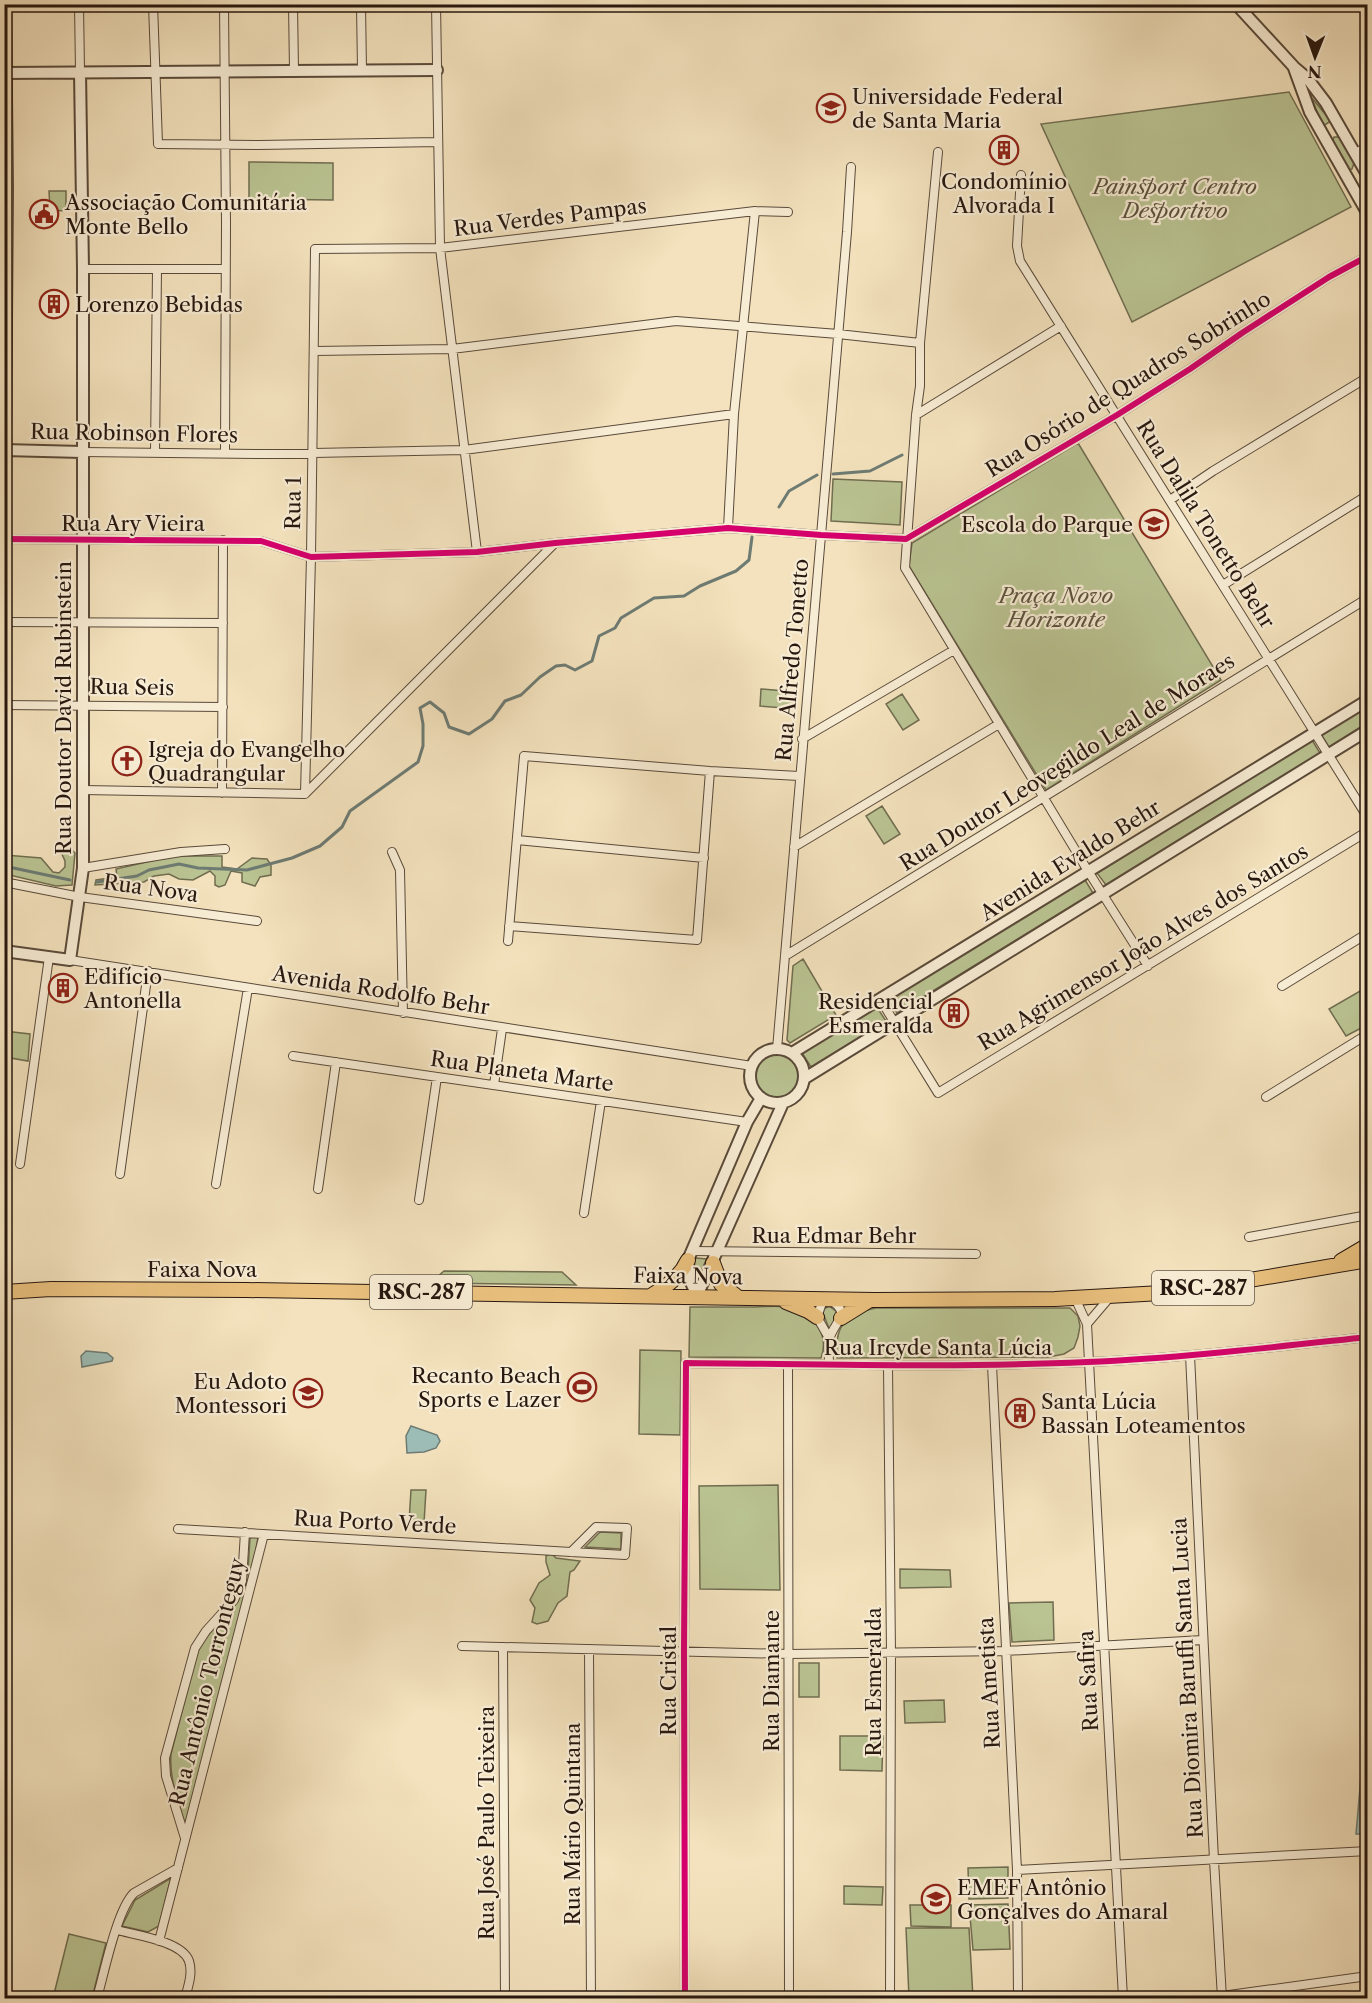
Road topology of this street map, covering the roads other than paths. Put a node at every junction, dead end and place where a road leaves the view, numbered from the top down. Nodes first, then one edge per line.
1 (7, 4) edge
2 (79, 4) edge
3 (153, 4) edge
4 (224, 4) edge
5 (293, 4) edge
6 (361, 4) edge
7 (436, 4) edge
8 (1236, 4) edge
9 (1294, 67) junction
10 (437, 70) junction
11 (294, 71) junction
12 (362, 71) junction
13 (80, 72) junction
14 (154, 72) junction
15 (225, 72) junction
16 (6, 73) edge
17 (1338, 126) junction
18 (1322, 134) junction
19 (438, 142) junction
20 (225, 144) junction
21 (1368, 147) edge
22 (938, 152) dead end
23 (1355, 153) junction
24 (851, 166) dead end
25 (1366, 169) edge
26 (1022, 175) dead end
27 (1346, 176) junction
28 (755, 211) junction
29 (788, 212) dead end
30 (1368, 214) edge
31 (440, 248) junction
32 (315, 249) joint
33 (1368, 256) edge
34 (83, 269) junction
35 (157, 269) junction
36 (225, 269) junction
37 (6, 295) edge
38 (743, 326) junction
39 (1061, 326) junction
40 (838, 334) junction
41 (920, 343) junction
42 (452, 349) junction
43 (314, 351) junction
44 (1368, 378) edge
45 (734, 414) junction
46 (916, 415) junction
47 (1117, 415) junction
48 (6, 450) edge
49 (464, 450) junction
50 (82, 452) junction
51 (155, 452) junction
52 (225, 453) junction
53 (313, 453) junction
54 (1368, 495) edge
55 (1170, 500) junction
56 (728, 528) junction
57 (821, 535) junction
58 (4, 539) edge
59 (82, 539) junction
60 (906, 539) junction
61 (223, 540) junction
62 (555, 543) junction
63 (477, 552) junction
64 (311, 557) junction
65 (1223, 585) junction
66 (1368, 598) edge
67 (4, 622) edge
68 (82, 623) junction
69 (223, 624) junction
70 (954, 650) junction
71 (1268, 659) junction
72 (1368, 700) edge
73 (4, 705) edge
74 (82, 705) junction
75 (222, 706) junction
76 (999, 724) junction
77 (1368, 730) edge
78 (1314, 733) junction
79 (802, 739) junction
80 (1327, 755) junction
81 (710, 771) junction
82 (799, 776) junction
83 (83, 790) junction
84 (222, 793) junction
85 (305, 794) junction
86 (1044, 798) junction
87 (1368, 818) edge
88 (1368, 831) edge
89 (517, 840) junction
90 (794, 847) junction
91 (225, 849) dead end
92 (392, 852) dead end
93 (704, 858) junction
94 (83, 868) junction
95 (1088, 872) junction
96 (4, 882) edge
97 (1102, 894) junction
98 (80, 897) junction
99 (257, 921) dead end
100 (509, 926) junction
101 (1368, 933) edge
102 (507, 941) dead end
103 (4, 951) edge
104 (785, 956) junction
105 (49, 957) junction
106 (70, 960) junction
107 (1148, 966) junction
108 (148, 971) junction
109 (1282, 986) dead end
110 (249, 988) junction
111 (880, 999) junction
112 (403, 1013) junction
113 (895, 1022) junction
114 (502, 1029) junction
115 (1368, 1034) edge
116 (777, 1048) junction
117 (792, 1053) junction
118 (293, 1056) dead end
119 (336, 1062) junction
120 (752, 1066) junction
121 (436, 1077) junction
122 (805, 1078) junction
123 (494, 1085) junction
124 (1266, 1097) dead end
125 (761, 1098) junction
126 (601, 1101) junction
127 (783, 1103) junction
128 (747, 1122) junction
129 (20, 1164) dead end
130 (120, 1174) dead end
131 (216, 1184) dead end
132 (318, 1189) dead end
133 (419, 1200) dead end
134 (584, 1213) dead end
135 (1368, 1215) edge
136 (1249, 1236) dead end
137 (1368, 1245) edge
138 (976, 1254) dead end
139 (690, 1255) junction
140 (716, 1257) junction
141 (1368, 1260) edge
142 (1330, 1267) junction
143 (4, 1292) edge
144 (651, 1296) junction
145 (697, 1296) junction
146 (1110, 1297) junction
147 (739, 1298) junction
148 (776, 1298) junction
149 (1075, 1298) junction
150 (829, 1299) junction
151 (870, 1299) junction
152 (817, 1317) junction
153 (841, 1318) junction
154 (1088, 1324) junction
155 (1368, 1337) edge
156 (829, 1338) junction
157 (1190, 1355) junction
158 (1088, 1362) junction
159 (686, 1363) joint
160 (788, 1364) junction
161 (829, 1364) junction
162 (888, 1365) junction
163 (992, 1365) junction
164 (178, 1529) dead end
165 (245, 1532) junction
166 (264, 1534) junction
167 (571, 1552) junction
168 (1203, 1640) junction
169 (1104, 1645) junction
170 (462, 1646) dead end
171 (503, 1647) junction
172 (590, 1649) junction
173 (684, 1651) junction
174 (1005, 1651) junction
175 (891, 1653) junction
176 (789, 1654) junction
177 (186, 1839) junction
178 (1368, 1851) edge
179 (1214, 1860) junction
180 (1116, 1865) junction
181 (178, 1868) junction
182 (1017, 1870) junction
183 (117, 1930) junction
184 (159, 1941) junction
185 (1368, 1976) edge
186 (1222, 1997) edge
187 (97, 1998) edge
188 (185, 1998) edge
189 (506, 1998) edge
190 (591, 1998) edge
191 (686, 1998) edge
192 (789, 1998) edge
193 (890, 1998) edge
194 (1018, 1998) edge
195 (1123, 1998) edge

1 - 16 street
2 - 13 street
3 - 14 street
4 - 15 street
5 - 11 street
6 - 12 street
7 - 10 street
8 - 9 street
9 - 17 street
9 - 18 street
10 - 12 street
10 - 19 street
11 - 12 street
11 - 15 street
13 - 14 street
13 - 16 street
13 - 34 street, Rua Doutor David Rubinstein
14 - 15 street
14 - 20 street
15 - 20 street
16 - 37 street
17 - 18 street
17 - 23 street
18 - 27 street
19 - 20 street
19 - 31 street
20 - 36 street
21 - 23 street
22 - 41 street
23 - 25 street
24 - 40 street, Rua Alfredo Tonetto
25 - 27 street
26 - 39 street, Rua Dalila Tonetto Behr
27 - 30 street
28 - 29 street, Rua Verdes Pampas
28 - 31 street, Rua Verdes Pampas
28 - 38 street
31 - 32 street, Rua Verdes Pampas
31 - 42 street
32 - 43 street, Rua 1
33 - 47 street, Rua Osório de Quadros Sobrinho
34 - 35 street
34 - 50 street, Rua Doutor David Rubinstein
35 - 36 street
35 - 51 street
36 - 52 street
37 - 48 street
38 - 40 street
38 - 42 street
38 - 45 street
39 - 46 street
39 - 47 street, Rua Dalila Tonetto Behr
40 - 41 street
40 - 57 street, Rua Alfredo Tonetto
41 - 46 street
42 - 43 street
42 - 49 street
43 - 53 street, Rua 1
44 - 55 street
45 - 49 street, Rua Robinson Flores
45 - 56 street
46 - 60 street
47 - 55 street, Rua Dalila Tonetto Behr
47 - 60 street, Rua Osório de Quadros Sobrinho
48 - 50 street, Rua Robinson Flores
49 - 53 street, Rua Robinson Flores
49 - 63 street
50 - 51 street, Rua Robinson Flores
50 - 59 street, Rua Doutor David Rubinstein
51 - 52 street, Rua Robinson Flores
52 - 53 street, Rua Robinson Flores
53 - 64 street, Rua 1
54 - 65 street
55 - 65 street, Rua Dalila Tonetto Behr
56 - 57 street, Rua Ary Vieira
56 - 62 street, Rua Ary Vieira
57 - 60 street, Rua Ary Vieira
57 - 79 street, Rua Alfredo Tonetto
58 - 59 street, Rua Ary Vieira
59 - 61 street, Rua Ary Vieira
59 - 68 street, Rua Doutor David Rubinstein
60 - 70 street
61 - 64 street, Rua Ary Vieira
61 - 69 street
62 - 63 street, Rua Ary Vieira
62 - 85 street
63 - 64 street, Rua Ary Vieira
64 - 85 street, Rua 1
65 - 71 street, Rua Dalila Tonetto Behr
66 - 71 street, Rua Doutor Leovegildo Leal de Moraes
67 - 68 street
68 - 69 street
68 - 74 street, Rua Doutor David Rubinstein
69 - 75 street
70 - 76 street
70 - 79 street
71 - 78 street, Rua Dalila Tonetto Behr
71 - 86 street, Rua Doutor Leovegildo Leal de Moraes
72 - 78 street, Avenida Evaldo Behr
73 - 74 street, Rua Seis
74 - 75 street, Rua Seis
74 - 83 street, Rua Doutor David Rubinstein
75 - 84 street
76 - 86 street
76 - 90 street
77 - 80 street
78 - 80 street, Rua Dalila Tonetto Behr
78 - 95 street, Avenida Evaldo Behr
79 - 82 street, Rua Alfredo Tonetto
80 - 87 street, Rua Dalila Tonetto Behr
80 - 97 street
81 - 82 street
81 - 89 street
81 - 93 street
82 - 90 street, Rua Alfredo Tonetto
83 - 84 street
83 - 94 street, Rua Doutor David Rubinstein
84 - 85 street
86 - 95 street
86 - 104 street, Rua Doutor Leovegildo Leal de Moraes
88 - 107 street, Rua Agrimensor João Alves dos Santos
89 - 93 street
89 - 100 street
90 - 104 street, Rua Alfredo Tonetto
91 - 94 street
92 - 112 street
93 - 100 street
94 - 98 street, Rua Doutor David Rubinstein
95 - 97 street
95 - 111 street, Avenida Evaldo Behr
96 - 98 street, Rua Nova
97 - 107 street
97 - 113 street
98 - 99 street, Rua Nova
98 - 106 street, Rua Doutor David Rubinstein
100 - 102 street
101 - 109 street
103 - 105 street, Avenida Rodolfo Behr
104 - 116 street, Rua Alfredo Tonetto
105 - 106 street, Avenida Rodolfo Behr
105 - 129 street
106 - 108 street, Avenida Rodolfo Behr
107 - 113 street, Rua Agrimensor João Alves dos Santos
108 - 110 street, Avenida Rodolfo Behr
108 - 130 street
110 - 112 street, Avenida Rodolfo Behr
110 - 131 street
111 - 113 street
111 - 117 street, Avenida Evaldo Behr
112 - 114 street, Avenida Rodolfo Behr
113 - 122 street
114 - 120 street, Avenida Rodolfo Behr
114 - 123 street
115 - 124 street
116 - 117 street
116 - 120 street
117 - 122 street
118 - 119 street, Rua Planeta Marte
119 - 121 street, Rua Planeta Marte
119 - 132 street
120 - 125 street
121 - 123 street, Rua Planeta Marte
121 - 133 street
122 - 127 street
123 - 126 street, Rua Planeta Marte
125 - 127 street
125 - 128 street
126 - 128 street, Rua Planeta Marte
126 - 134 street
127 - 140 street
128 - 139 street
135 - 136 street
137 - 142 highway
138 - 140 street, Rua Edmar Behr
139 - 140 street, Rua Edmar Behr
139 - 144 highway
139 - 145 street
140 - 145 street
140 - 147 highway
141 - 142 highway, Faixa Nova / RSC-287
142 - 146 highway, Faixa Nova / RSC-287
143 - 144 highway, Faixa Nova / RSC-287
144 - 145 highway, Faixa Nova / RSC-287
145 - 147 highway, Faixa Nova / RSC-287
146 - 149 highway, Faixa Nova / RSC-287
146 - 154 street
147 - 148 highway, Faixa Nova / RSC-287
148 - 150 highway, Faixa Nova / RSC-287
148 - 152 highway
149 - 151 highway, Faixa Nova / RSC-287
149 - 154 street
150 - 151 highway, Faixa Nova / RSC-287
150 - 152 street
150 - 153 street
151 - 153 highway
152 - 156 street
153 - 156 street
154 - 158 street, Rua Safira
155 - 157 street, Rua Ircyde Santa Lúcia
156 - 161 street
157 - 158 street, Rua Ircyde Santa Lúcia
157 - 168 street, Rua Diomira Baruffi Santa Lucia
158 - 163 street, Rua Ircyde Santa Lúcia
158 - 169 street, Rua Safira
159 - 160 street, Rua Ircyde Santa Lúcia
159 - 173 street, Rua Cristal
160 - 161 street, Rua Ircyde Santa Lúcia
160 - 176 street, Rua Diamante
161 - 162 street, Rua Ircyde Santa Lúcia
162 - 163 street, Rua Ircyde Santa Lúcia
162 - 175 street, Rua Esmeralda
163 - 174 street, Rua Ametista
164 - 165 street, Rua Porto Verde
165 - 166 street, Rua Porto Verde
165 - 177 street, Rua Antônio Torronteguy
166 - 167 street, Rua Porto Verde
166 - 177 street, Rua Antônio Torronteguy
167 - 167 street, Rua Porto Verde
168 - 169 street
168 - 179 street, Rua Diomira Baruffi Santa Lucia
169 - 174 street
169 - 180 street, Rua Safira
170 - 171 street
171 - 172 street
171 - 189 street, Rua José Paulo Teixeira
172 - 173 street
172 - 190 street, Rua Mário Quintana
173 - 176 street
173 - 191 street, Rua Cristal
174 - 175 street
174 - 182 street, Rua Ametista
175 - 176 street
175 - 193 street, Rua Esmeralda
176 - 192 street, Rua Diamante
177 - 181 street, Rua Antônio Torronteguy
178 - 179 street
179 - 180 street
179 - 186 street, Rua Diomira Baruffi Santa Lucia
180 - 182 street
180 - 195 street, Rua Safira
181 - 183 street
181 - 184 street, Rua Antônio Torronteguy
182 - 194 street, Rua Ametista
183 - 184 street
183 - 187 street
184 - 188 street
185 - 186 street

